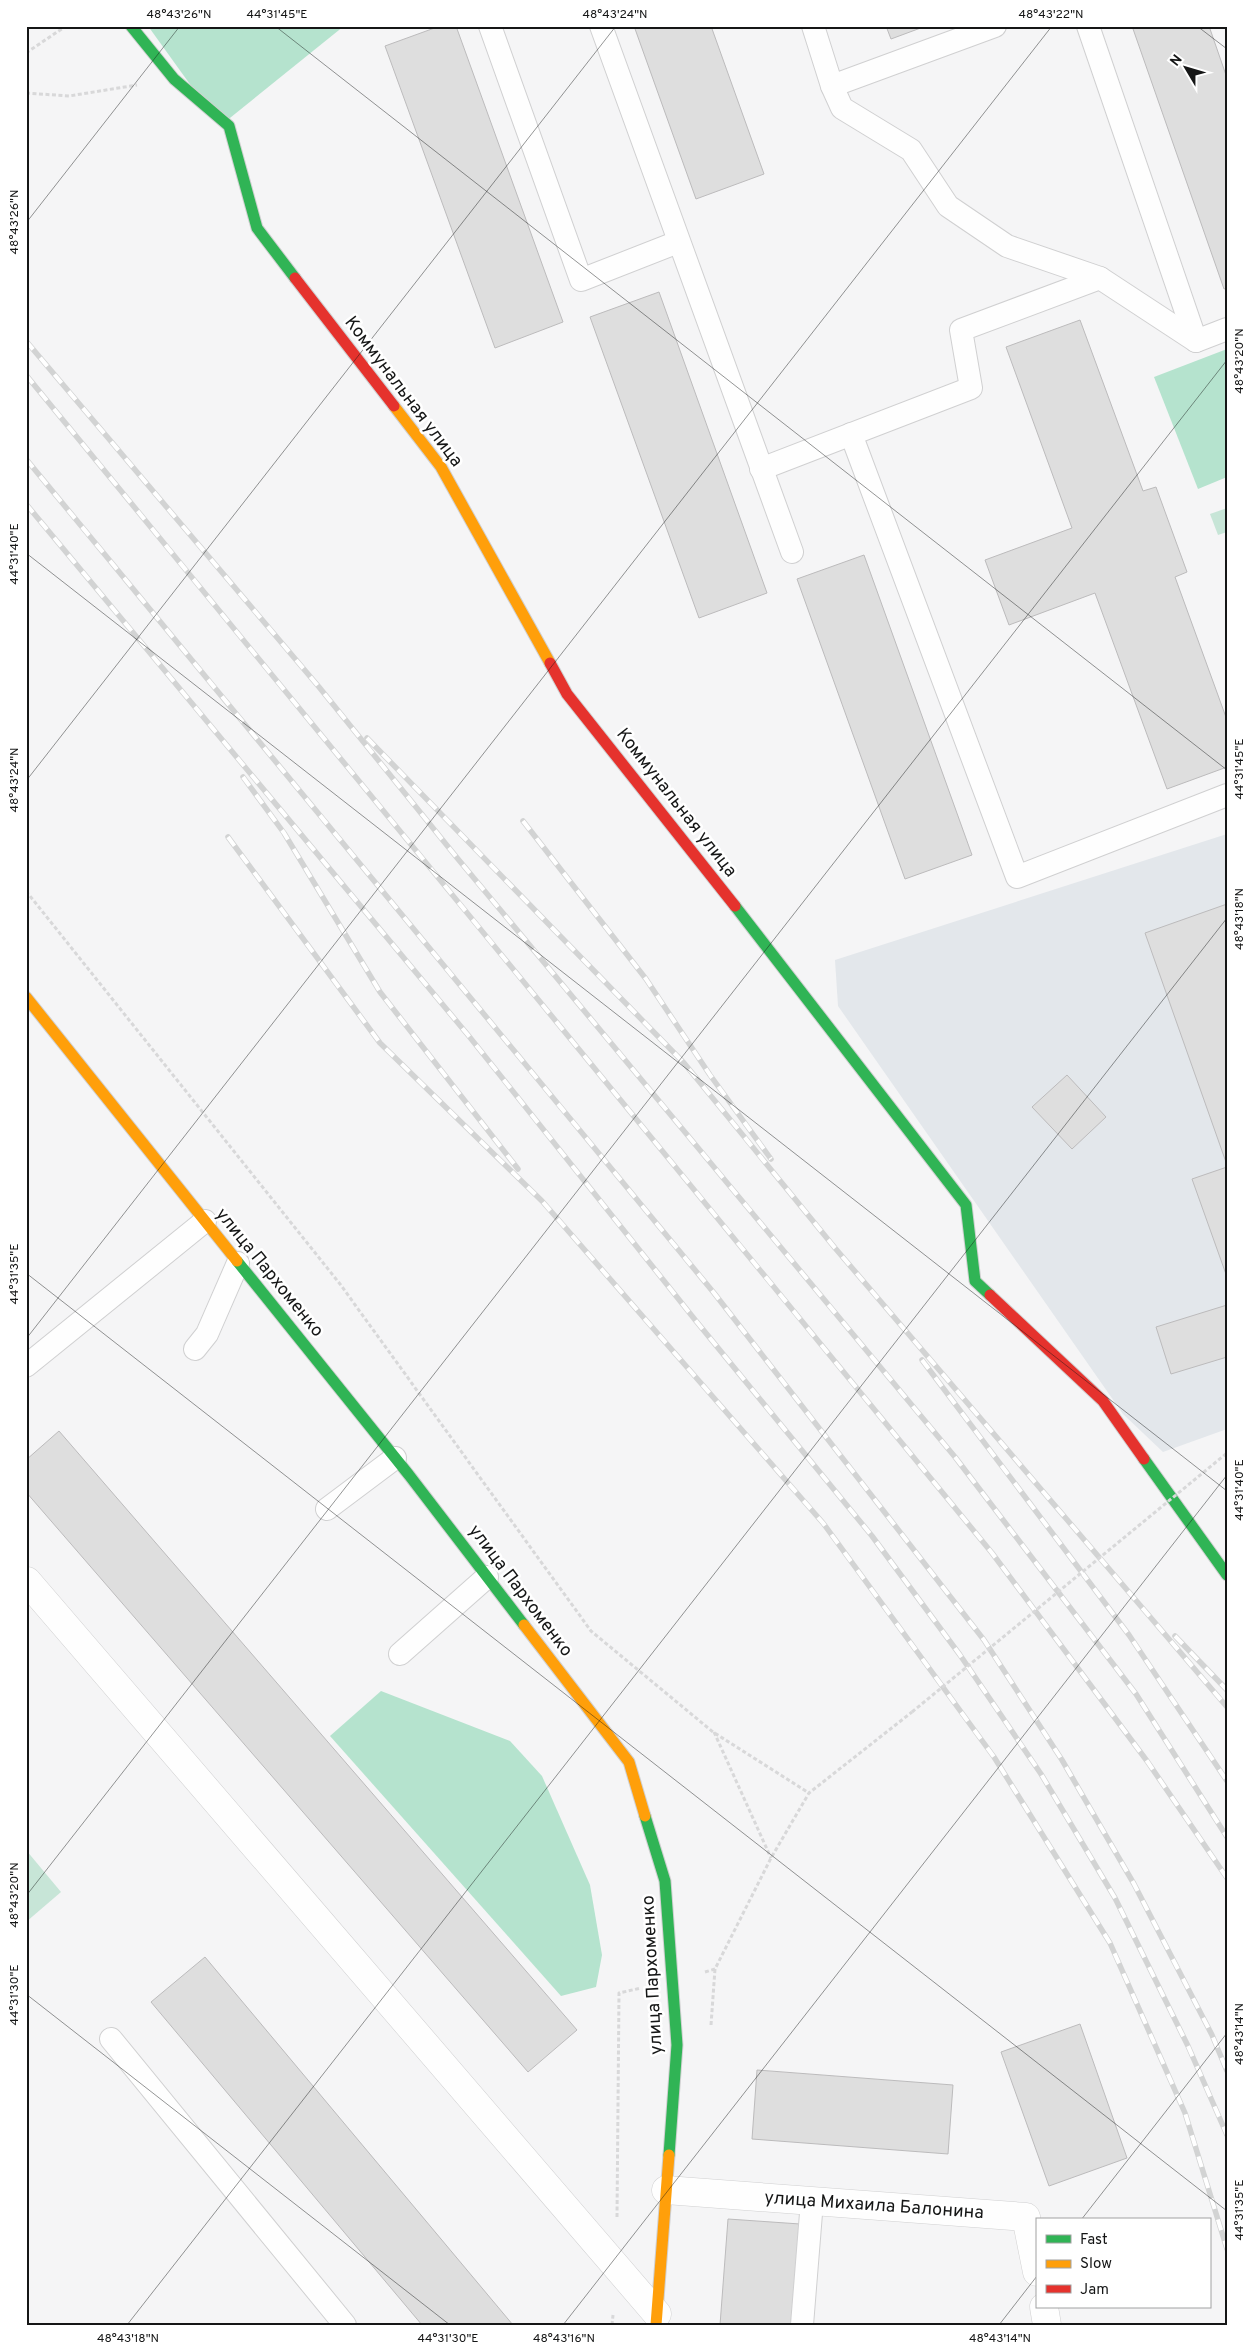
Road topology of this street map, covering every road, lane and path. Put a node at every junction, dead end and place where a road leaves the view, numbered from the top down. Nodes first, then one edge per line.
1 (66, 26) edge
2 (131, 26) edge
3 (490, 26) edge
4 (601, 26) edge
5 (813, 26) edge
6 (994, 26) edge
7 (1088, 26) edge
8 (26, 53) edge
9 (174, 79) junction
10 (832, 86) junction
11 (26, 93) edge
12 (678, 242) junction
13 (1100, 278) junction
14 (1227, 329) edge
15 (1196, 341) junction
16 (851, 434) junction
17 (761, 468) junction
18 (792, 552) dead end
19 (1227, 795) edge
20 (26, 891) edge
21 (26, 997) edge
22 (205, 1221) junction
23 (238, 1263) junction
24 (195, 1350) dead end
25 (26, 1366) edge
26 (1227, 1453) edge
27 (395, 1458) junction
28 (327, 1509) dead end
29 (1227, 1575) edge
30 (27, 1578) edge
31 (487, 1578) junction
32 (400, 1654) dead end
33 (714, 1732) junction
34 (771, 1858) dead end
35 (111, 2039) dead end
36 (666, 2190) junction
37 (812, 2201) junction
38 (1036, 2267) edge
39 (1044, 2308) edge
40 (657, 2319) edge
41 (345, 2325) edge
42 (802, 2325) edge
43 (1047, 2325) edge

1 - 8 path
2 - 9 street, Коммунальная улица
3 - 12 lane
4 - 12 lane
5 - 10 lane
6 - 10 lane
7 - 15 lane
9 - 11 path
9 - 29 street, Коммунальная улица
10 - 13 lane
12 - 17 lane
13 - 15 lane
13 - 16 lane
14 - 15 lane
16 - 17 lane
16 - 19 lane
17 - 18 lane
20 - 33 path
21 - 22 street, улица Пархоменко
22 - 23 street, улица Пархоменко
22 - 25 lane
23 - 24 lane
23 - 27 street, улица Пархоменко
26 - 33 path, bridge
27 - 28 lane
27 - 31 street, улица Пархоменко
30 - 40 street
31 - 32 lane
31 - 36 street, улица Пархоменко
33 - 34 path
35 - 41 lane
36 - 37 street, улица Михаила Балонина
36 - 40 street, улица Пархоменко
37 - 38 street, улица Михаила Балонина
37 - 42 lane
39 - 43 street

